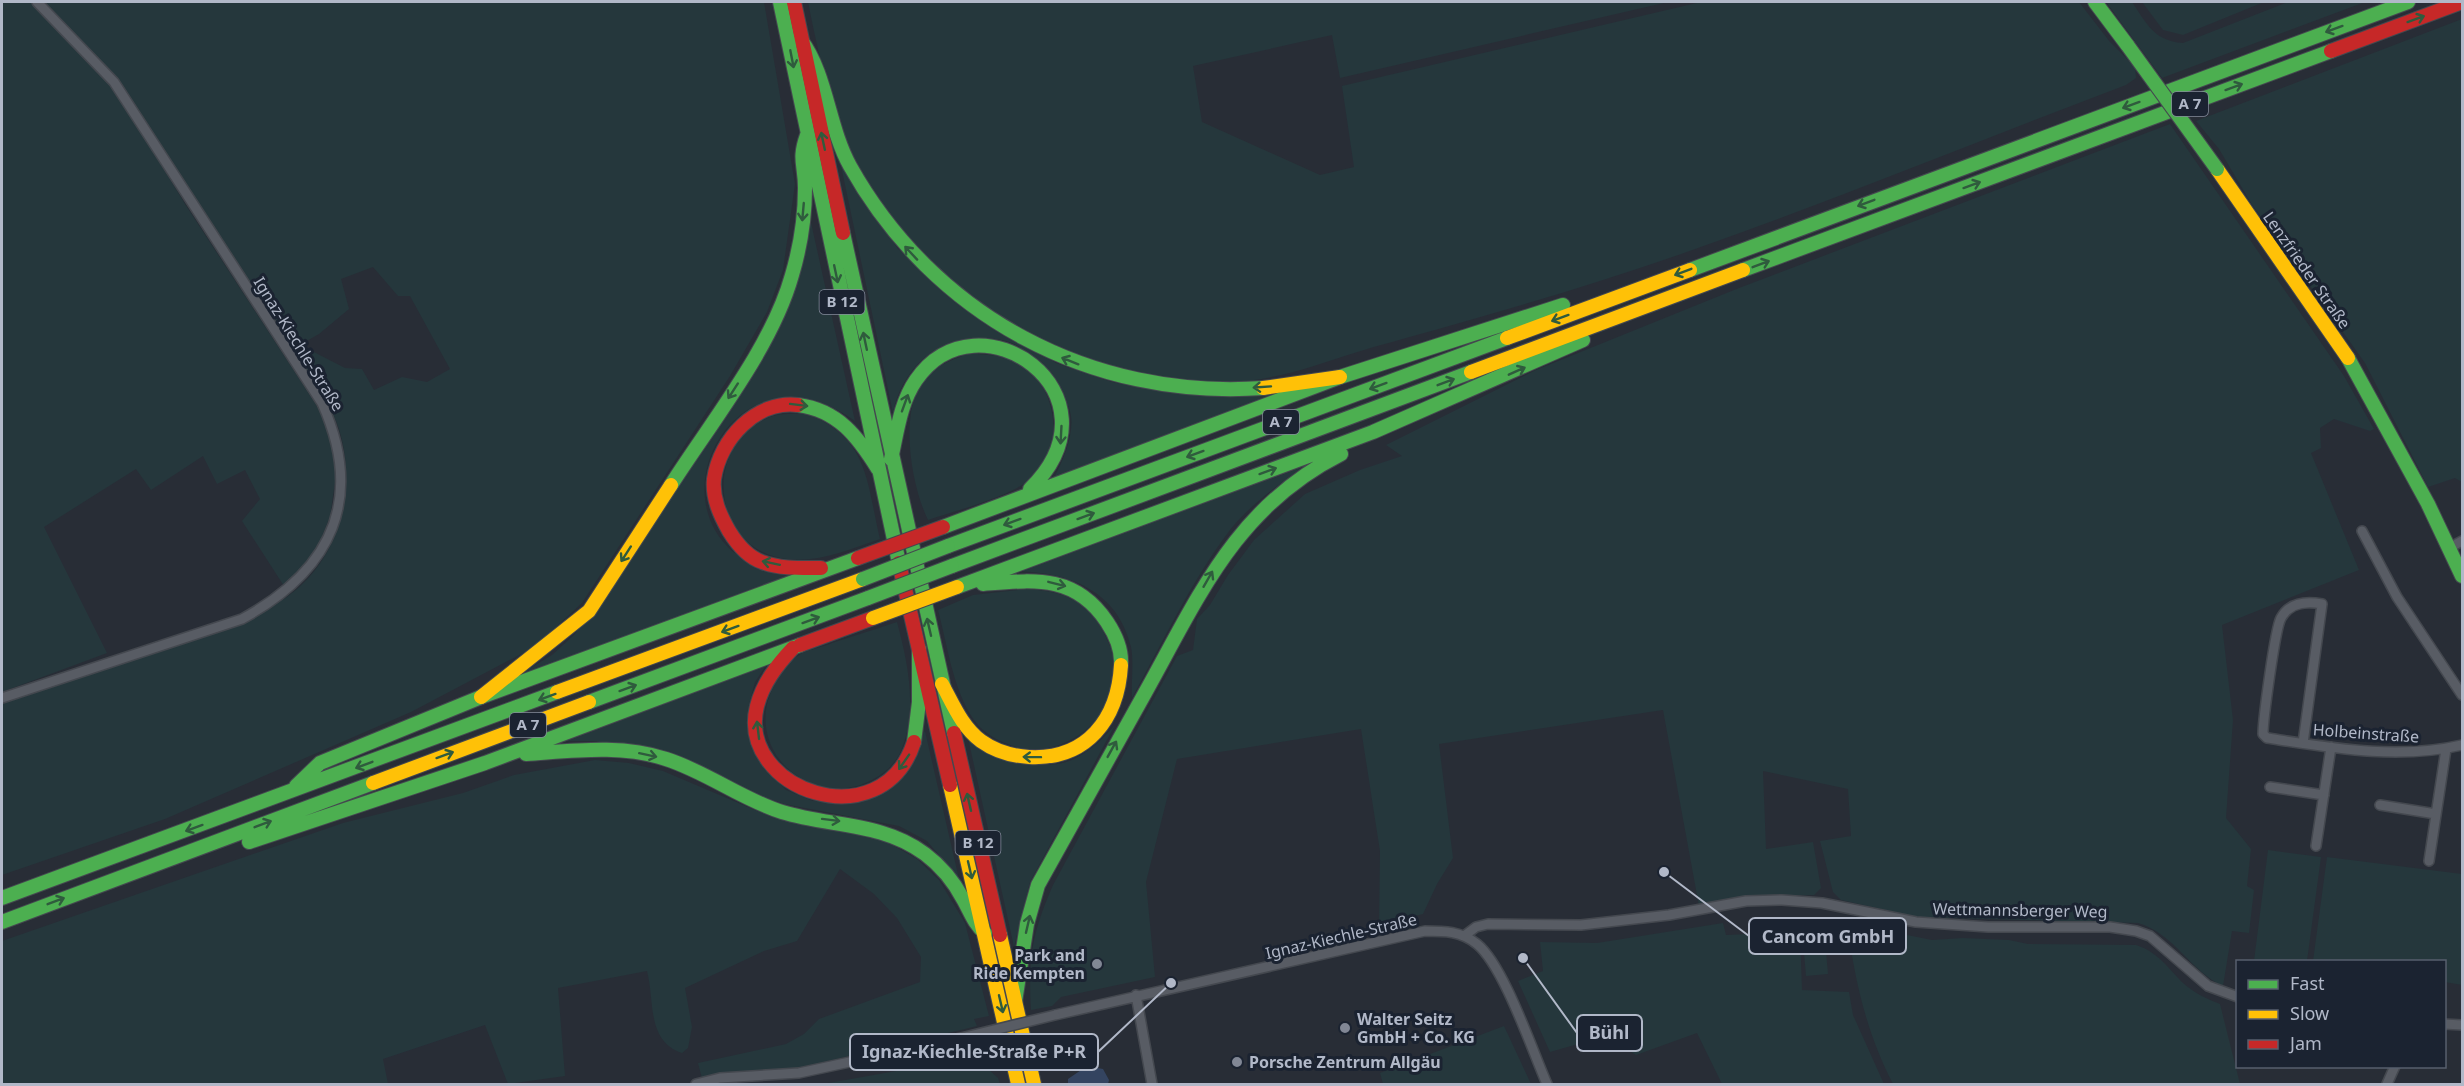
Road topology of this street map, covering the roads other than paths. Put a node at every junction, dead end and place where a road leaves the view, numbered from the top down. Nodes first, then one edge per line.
1 (37, 2) edge
2 (780, 2) edge
3 (794, 2) edge
4 (2095, 2) edge
5 (2408, 2) edge
6 (2463, 2) edge
7 (801, 40) junction
8 (807, 135) junction
9 (1615, 297) junction
10 (1603, 322) junction
11 (1340, 377) junction
12 (1373, 432) junction
13 (891, 459) junction
14 (878, 469) junction
15 (1009, 501) junction
16 (2362, 531) dead end
17 (2463, 541) edge
18 (2449, 548) junction
19 (829, 569) junction
20 (2463, 576) edge
21 (957, 587) junction
22 (794, 646) junction
23 (919, 649) junction
24 (942, 684) junction
25 (2463, 695) edge
26 (482, 697) junction
27 (2, 698) edge
28 (2303, 743) junction
29 (2463, 745) edge
30 (2331, 747) junction
31 (2446, 749) junction
32 (506, 755) junction
33 (2270, 787) dead end
34 (288, 793) junction
35 (2324, 795) junction
36 (2380, 805) dead end
37 (2436, 814) junction
38 (2316, 846) dead end
39 (188, 853) junction
40 (2429, 861) dead end
41 (2, 898) edge
42 (2, 922) edge
43 (985, 933) junction
44 (1464, 936) junction
45 (1136, 995) junction
46 (2236, 996) edge
47 (1015, 1002) junction
48 (2446, 1023) edge
49 (2463, 1025) edge
50 (2394, 1068) edge
51 (696, 1084) edge
52 (1018, 1084) edge
53 (1034, 1084) edge
54 (1152, 1084) edge
55 (1547, 1084) edge
56 (2387, 1084) edge

1 - 27 street, Ignaz-Kiechle-Straße
2 -> 8 main road, B 12
3 - 7 main road, B 12
4 - 18 main road, Lenzfrieder Straße, bridge
5 -> 9 main road, A 7
10 -> 6 main road, A 7
11 -> 7 main road
13 -> 7 main road, B 12
8 -> 14 main road, B 12
8 -> 26 main road, A 7
9 - 11 main road
9 -> 34 main road, A 7, bridge
12 -> 10 main road
39 -> 10 main road, A 7, bridge
11 - 15 main road
21 -> 12 main road
47 -> 12 main road
13 -> 15 main road
24 -> 13 main road, B 12
19 -> 14 main road
14 - 23 main road, B 12
15 - 19 main road, bridge
16 - 25 street
17 - 18 street
18 - 20 main road, Lenzfrieder Straße
19 - 26 main road, A 7
21 - 22 main road, bridge
21 -> 24 main road
23 -> 22 main road
22 - 32 main road
23 -> 43 main road, B 12
47 -> 24 main road, B 12
26 - 34 main road, A 7
28 - 28 street, Holbeinstraße
28 - 30 street, Holbeinstraße
29 - 31 street, Holbeinstraße
30 - 31 street, Holbeinstraße
30 - 35 street
31 - 37 street
32 - 39 main road
32 -> 43 main road
33 - 35 street
34 -> 41 main road, A 7
35 - 38 street
36 - 37 street
37 - 40 street
42 -> 39 main road, A 7
43 -> 52 main road, B 12
44 - 45 street, Ignaz-Kiechle-Straße
44 - 46 street, Wettmannsberger Weg
44 - 55 street
45 - 51 street, Ignaz-Kiechle-Straße, bridge
45 - 54 street
47 - 53 main road, B 12
48 - 49 street
50 - 56 street

